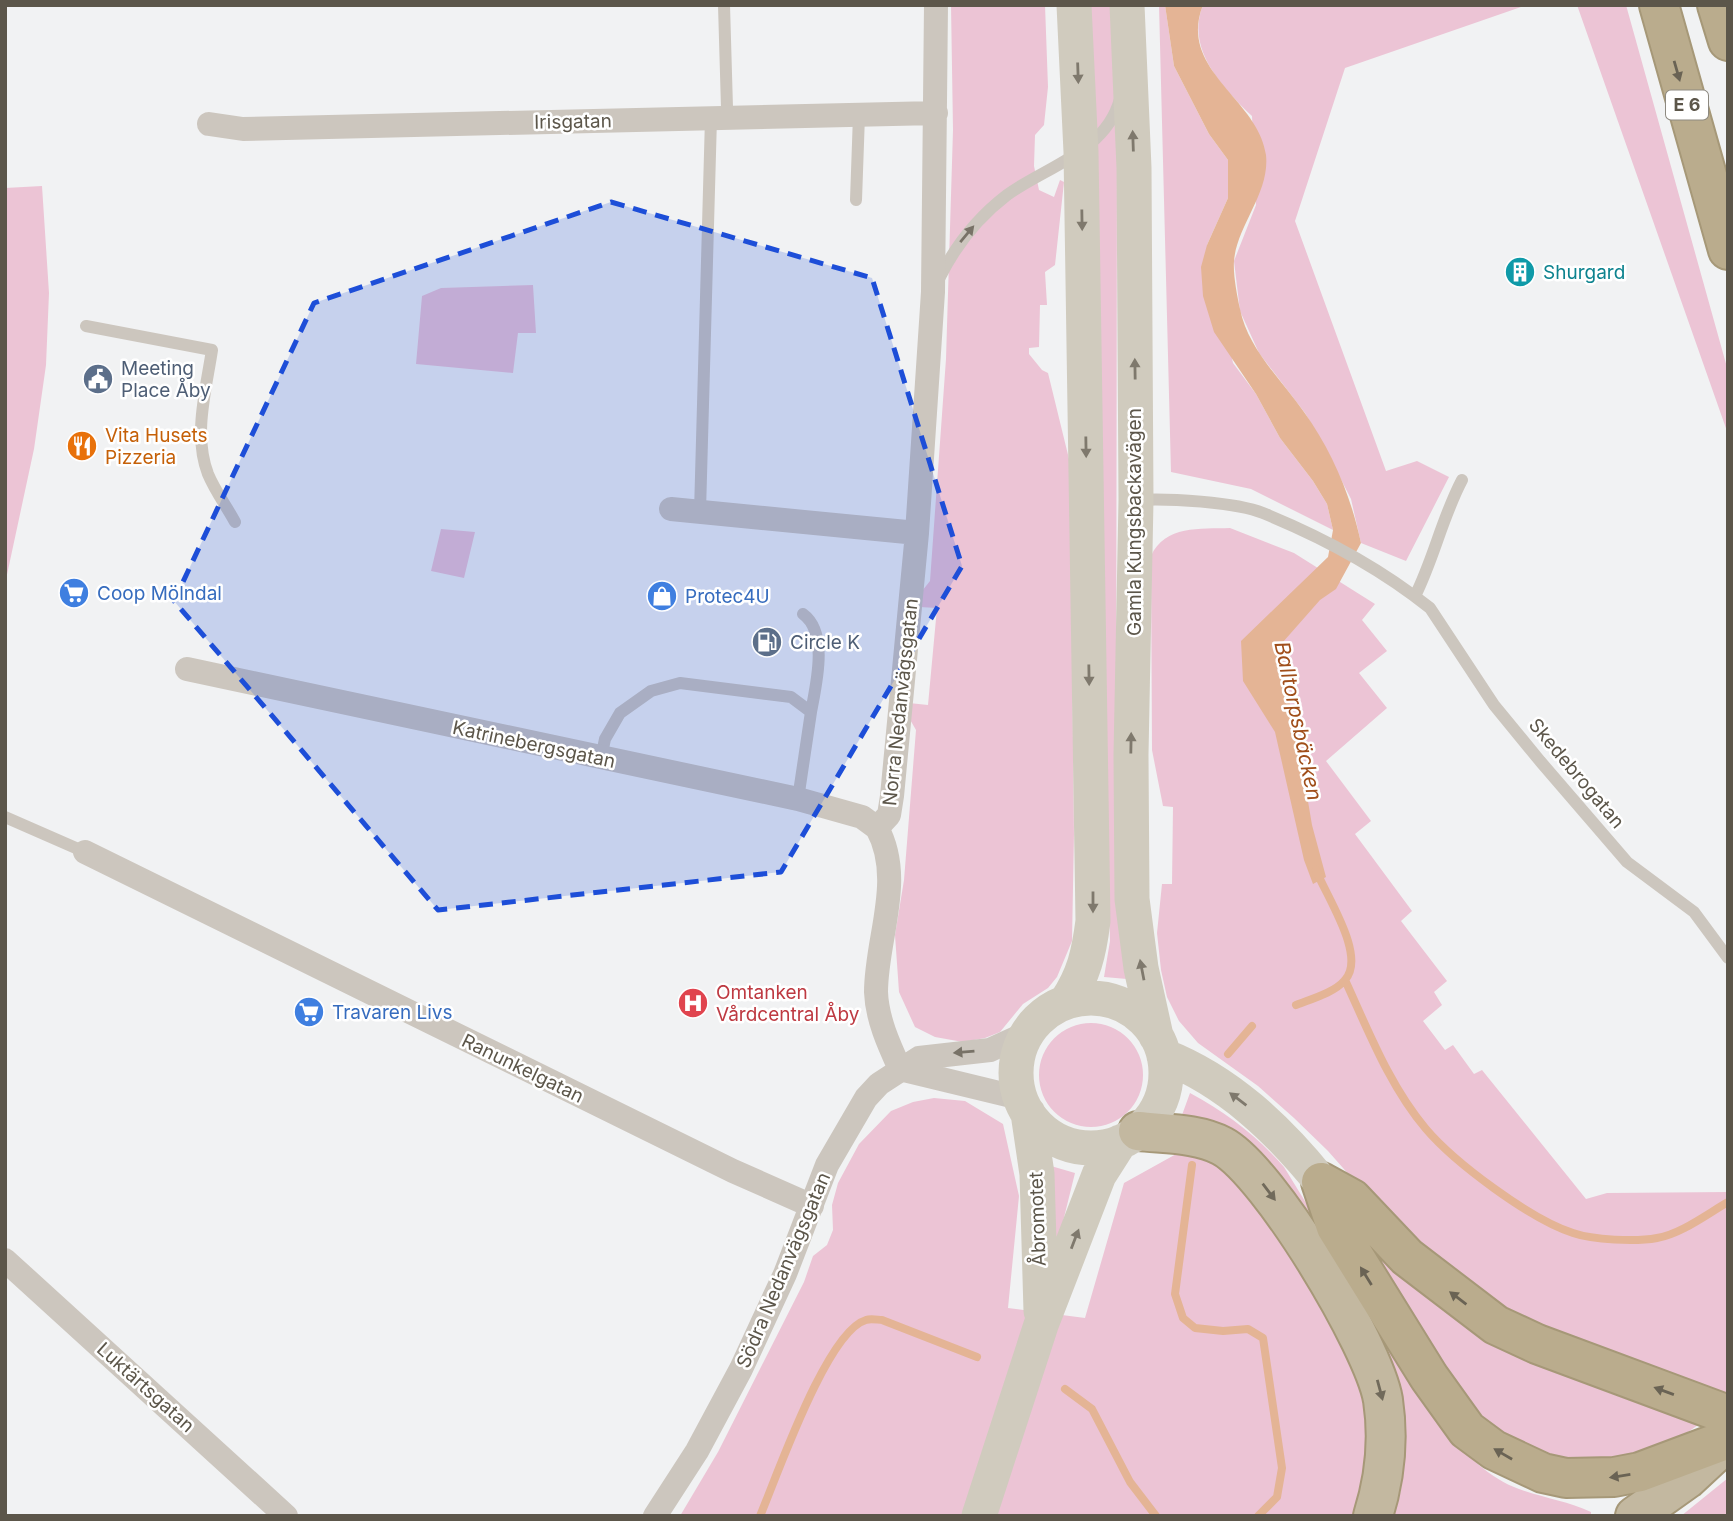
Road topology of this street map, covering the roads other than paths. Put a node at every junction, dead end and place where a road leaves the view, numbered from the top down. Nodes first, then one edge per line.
1 (724, 5) edge
2 (936, 5) edge
3 (1074, 5) edge
4 (1127, 5) edge
5 (1659, 5) edge
6 (1717, 5) edge
7 (1728, 41) edge
8 (1129, 58) junction
9 (719, 113) junction
10 (936, 113) junction
11 (859, 115) junction
12 (209, 124) dead end
13 (1080, 152) junction
14 (856, 200) dead end
15 (1728, 250) edge
16 (933, 292) junction
17 (86, 326) dead end
18 (1462, 480) dead end
19 (1136, 500) junction
20 (671, 509) dead end
21 (700, 512) junction
22 (235, 522) dead end
23 (917, 533) junction
24 (1415, 596) junction
25 (803, 614) dead end
26 (187, 669) dead end
27 (811, 712) junction
28 (601, 758) junction
29 (798, 799) junction
30 (5, 817) edge
31 (877, 828) junction
32 (85, 852) joint
33 (1728, 958) edge
34 (1066, 1002) junction
35 (1027, 1033) junction
36 (1160, 1046) junction
37 (900, 1069) junction
38 (1024, 1106) junction
39 (1129, 1136) junction
40 (1321, 1182) junction
41 (812, 1206) junction
42 (5, 1260) edge
43 (1041, 1325) junction
44 (1728, 1415) edge
45 (1728, 1440) edge
46 (1680, 1469) junction
47 (286, 1516) edge
48 (655, 1516) edge
49 (979, 1516) edge
50 (1373, 1516) edge
51 (1635, 1516) edge

1 - 9 lane
2 - 10 street, Norra Nedanvägsgatan
3 -> 13 main road
4 - 8 main road, Gamla Kungsbackavägen
5 -> 15 highway, E 6
6 - 7 highway
8 - 13 lane
19 -> 8 main road, Gamla Kungsbackavägen
9 - 11 street, Irisgatan
9 - 12 street, Irisgatan
9 - 21 lane
10 - 11 street, Irisgatan
10 - 16 street, Norra Nedanvägsgatan
11 - 14 lane
16 -> 13 lane
13 -> 34 main road
16 - 23 street, Norra Nedanvägsgatan
17 - 22 lane
18 - 24 lane
19 - 24 lane, Skedebrogatan
36 -> 19 main road, Gamla Kungsbackavägen
20 - 21 street
21 - 23 street
23 - 31 street, Norra Nedanvägsgatan
24 - 33 lane, Skedebrogatan
25 - 27 lane
26 - 28 street, Katrinebergsgatan
27 - 28 lane
27 - 29 lane
28 - 29 street, Katrinebergsgatan
29 - 31 street, Katrinebergsgatan
30 - 32 lane
31 - 37 street, Norra Nedanvägsgatan
32 - 41 street, Ranunkelgatan
34 - 35 main road, Åbromotet
34 - 36 main road, Åbromotet
35 -> 37 street, Södra Nedanvägsgatan
35 - 38 main road, Åbromotet
36 - 39 main road, Åbromotet
40 -> 36 main road
37 - 38 street
37 - 41 street, Södra Nedanvägsgatan
38 - 39 main road
38 - 43 main road, Åbromotet
43 -> 39 main road, Åbromotet
39 -> 50 highway
44 -> 40 highway
46 -> 40 highway
41 - 48 street, Södra Nedanvägsgatan
42 - 47 street, Luktärtsgatan
43 - 49 main road, Åbromotet
45 - 46 highway
46 - 51 highway

